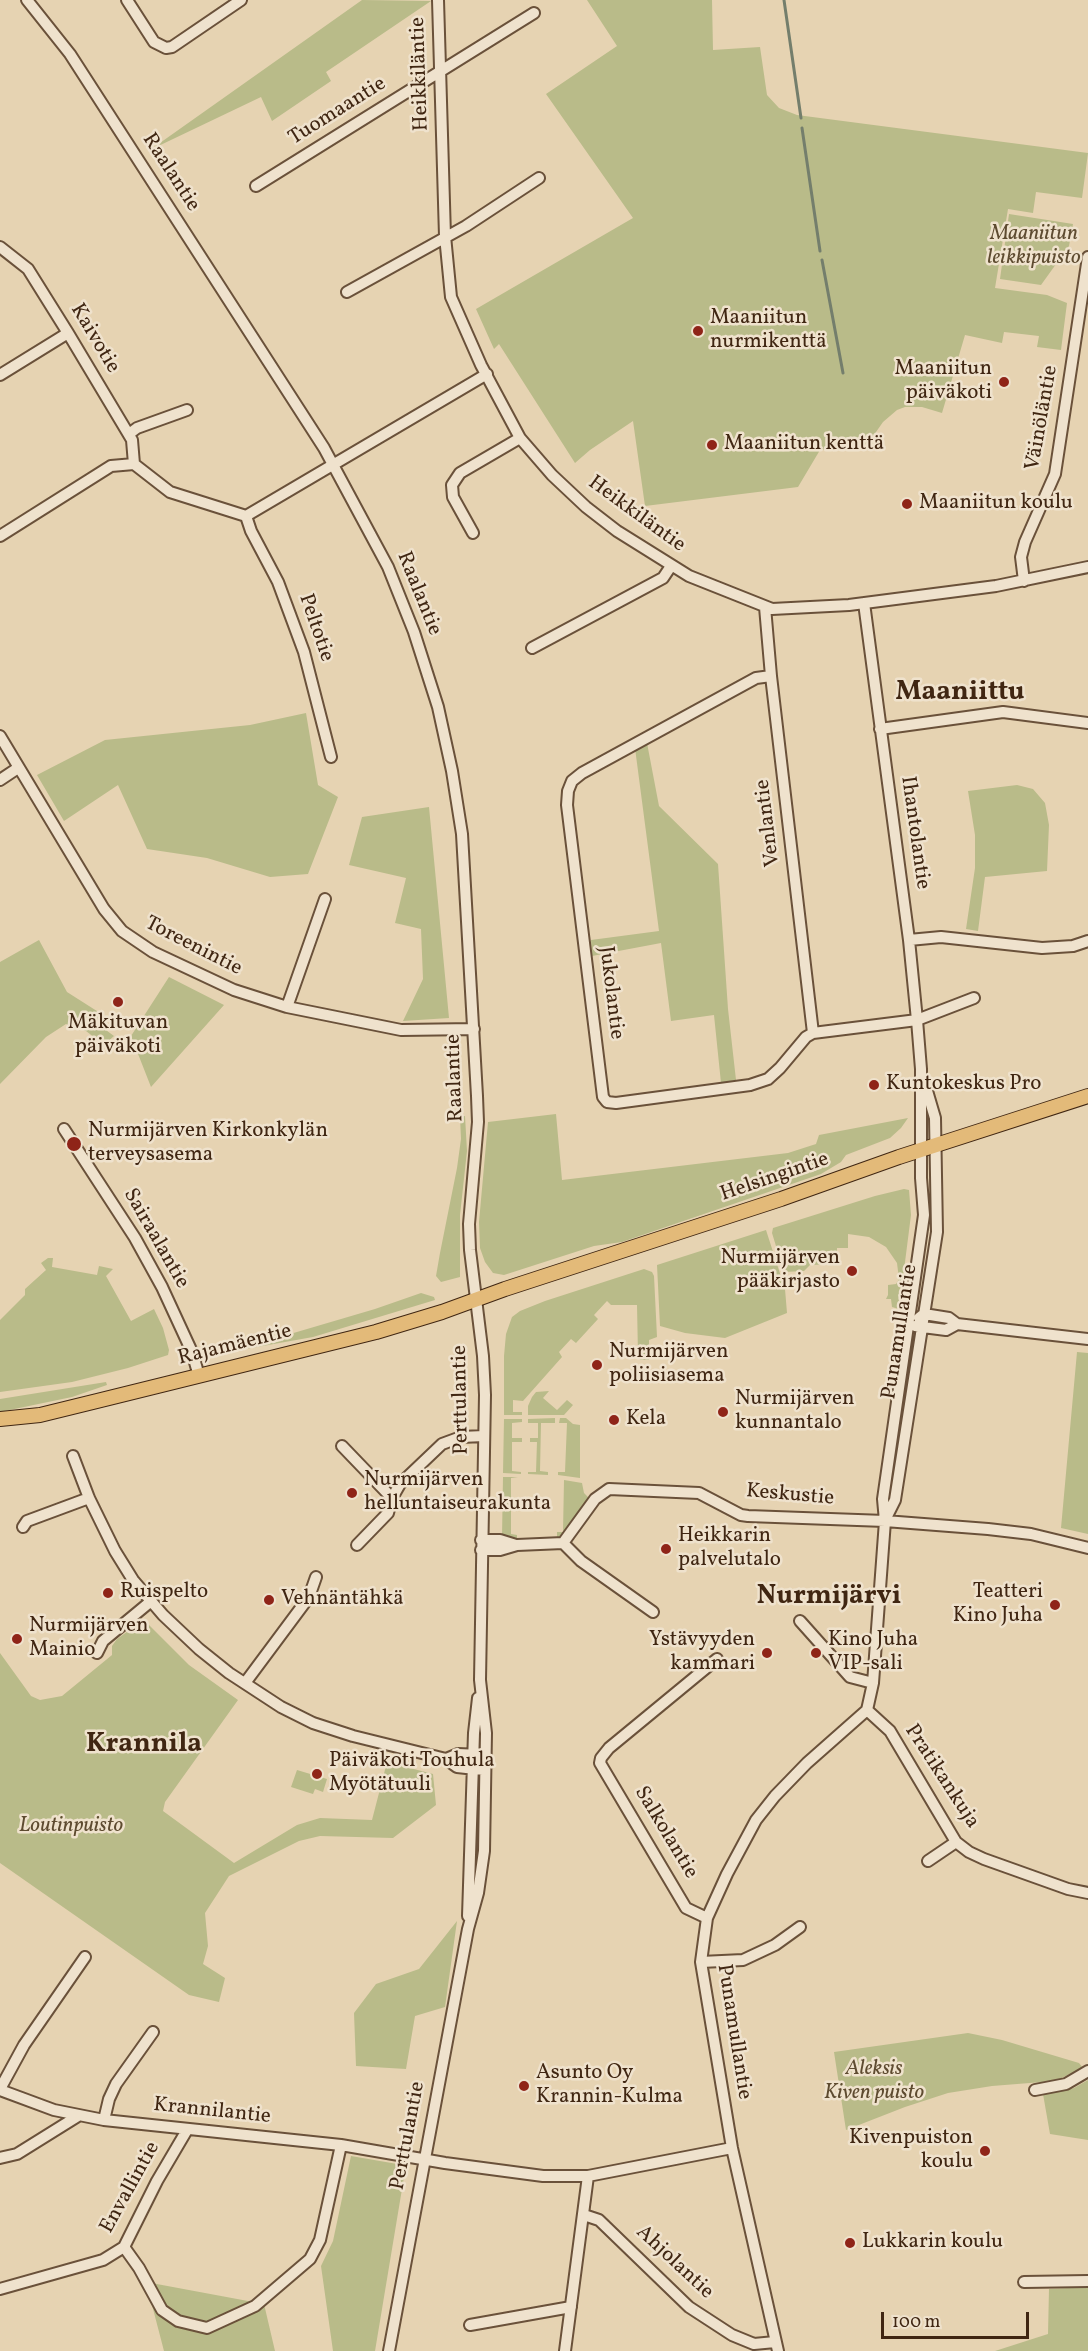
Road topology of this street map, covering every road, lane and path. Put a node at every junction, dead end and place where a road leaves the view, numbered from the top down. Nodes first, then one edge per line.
1 (27, 0) edge
2 (127, 0) edge
3 (241, 0) edge
4 (438, 0) edge
5 (534, 13) dead end
6 (440, 72) junction
7 (539, 178) dead end
8 (256, 186) dead end
9 (445, 236) junction
10 (0, 247) edge
11 (1088, 257) edge
12 (347, 292) dead end
13 (1084, 305) edge
14 (68, 333) junction
15 (487, 374) junction
16 (0, 375) edge
17 (187, 410) dead end
18 (129, 434) junction
19 (520, 438) junction
20 (333, 463) junction
21 (134, 464) junction
22 (246, 516) junction
23 (473, 532) dead end
24 (0, 536) edge
25 (671, 566) junction
26 (1088, 567) edge
27 (1024, 581) junction
28 (864, 603) junction
29 (765, 607) junction
30 (532, 648) dead end
31 (771, 676) junction
32 (1088, 723) edge
33 (880, 729) junction
34 (0, 736) edge
35 (331, 758) dead end
36 (18, 768) junction
37 (0, 780) edge
38 (325, 899) dead end
39 (909, 940) junction
40 (1088, 941) edge
41 (974, 998) dead end
42 (287, 1007) junction
43 (917, 1020) junction
44 (474, 1029) junction
45 (813, 1033) junction
46 (1088, 1096) edge
47 (64, 1129) dead end
48 (928, 1148) junction
49 (476, 1300) junction
50 (924, 1314) junction
51 (957, 1324) junction
52 (909, 1326) junction
53 (922, 1327) junction
54 (1088, 1339) edge
55 (199, 1376) junction
56 (0, 1419) edge
57 (484, 1436) junction
58 (342, 1446) dead end
59 (73, 1456) dead end
60 (89, 1498) junction
61 (392, 1498) junction
62 (885, 1521) junction
63 (23, 1527) dead end
64 (563, 1543) junction
65 (357, 1545) dead end
66 (481, 1545) junction
67 (1088, 1548) edge
68 (316, 1577) dead end
69 (150, 1602) junction
70 (653, 1612) dead end
71 (800, 1621) dead end
72 (96, 1653) dead end
73 (717, 1659) dead end
74 (480, 1680) junction
75 (245, 1683) junction
76 (873, 1683) junction
77 (867, 1710) junction
78 (473, 1754) junction
79 (485, 1755) junction
80 (446, 1759) junction
81 (472, 1768) junction
82 (485, 1770) junction
83 (956, 1842) junction
84 (928, 1861) dead end
85 (1088, 1893) edge
86 (707, 1918) junction
87 (800, 1927) dead end
88 (468, 1929) junction
89 (85, 1957) dead end
90 (701, 1962) junction
91 (153, 2032) dead end
92 (1088, 2071) edge
93 (0, 2090) edge
94 (1035, 2090) dead end
95 (78, 2116) junction
96 (104, 2120) junction
97 (187, 2130) junction
98 (341, 2145) junction
99 (732, 2148) junction
100 (0, 2158) edge
101 (424, 2159) junction
102 (588, 2176) junction
103 (584, 2215) junction
104 (124, 2247) junction
105 (1088, 2281) edge
106 (1024, 2282) dead end
107 (0, 2289) edge
108 (571, 2307) junction
109 (470, 2325) dead end
110 (776, 2346) edge
111 (389, 2351) edge
112 (565, 2351) edge

1 - 20 street, Raalantie
2 - 3 street
4 - 6 street, Heikkiläntie
5 - 6 street, Tuomaantie
6 - 8 street, Tuomaantie
6 - 9 street, Heikkiläntie
7 - 9 street
9 - 12 street
9 - 15 street, Heikkiläntie
10 - 14 street, Kaivotie
11 - 13 street, Väinöläntie
13 - 27 street, Väinöläntie
14 - 16 street
14 - 18 street, Kaivotie
15 - 19 street, Heikkiläntie
15 - 20 street
17 - 18 street
18 - 21 street, Kaivotie
19 - 23 street
19 - 25 street, Heikkiläntie
20 - 22 street
20 - 44 street, Raalantie
21 - 22 street
21 - 24 street
22 - 35 street, Peltotie
25 - 29 street, Heikkiläntie
25 - 30 street
26 - 27 street, Heikkiläntie
27 - 28 street, Heikkiläntie
28 - 29 street, Heikkiläntie
28 - 33 street, Ihantolantie
29 - 31 street, Venlantie
31 - 45 street, Venlantie
31 - 45 street, Jukolantie
32 - 33 street
33 - 39 street, Ihantolantie
34 - 36 street, Toreenintie
36 - 37 street
36 - 42 street, Toreenintie
38 - 42 street
39 - 40 street
39 - 43 street, Ihantolantie
41 - 43 street
42 - 44 street, Toreenintie
43 - 45 street
43 - 48 street, Ihantolantie
44 - 49 street, Raalantie
46 - 48 main road, Helsingintie
47 - 55 street, Sairaalantie
48 - 49 main road, Helsingintie
48 - 50 street, Punamullantie
48 - 52 street, Punamullantie
49 - 55 main road, Rajamäentie
49 - 57 street, Perttulantie
50 - 51 street
50 - 52 street
50 - 53 street, Punamullantie
51 - 53 street
51 - 54 street
52 - 53 street
52 - 62 street, Punamullantie
53 - 62 street, Punamullantie
55 - 56 main road, Rajamäentie
57 - 61 street
57 - 66 street, Perttulantie
58 - 61 street
59 - 60 street
60 - 63 street
60 - 69 street
61 - 65 street
62 - 64 street, Keskustie
62 - 67 street, Keskustie
62 - 76 street, Punamullantie
64 - 66 street
64 - 70 street
66 - 74 street, Perttulantie
68 - 75 street
69 - 72 street
69 - 75 street
71 - 76 street
73 - 86 street, Salkolantie
74 - 78 street, Perttulantie
74 - 79 street, Perttulantie
75 - 80 street
76 - 77 street, Punamullantie
77 - 83 street, Pratikankuja
77 - 86 street, Punamullantie
78 - 79 street
78 - 80 street
78 - 81 street, Perttulantie
79 - 82 street, Perttulantie
80 - 81 street
81 - 82 street
81 - 88 street, Perttulantie
82 - 88 street, Perttulantie
83 - 84 street
83 - 85 street, Pratikankuja
86 - 90 street, Punamullantie
87 - 90 street
88 - 101 street, Perttulantie
89 - 93 street
90 - 99 street, Punamullantie
91 - 96 street
92 - 94 street
93 - 95 street, Krannilantie
95 - 96 street, Krannilantie
95 - 100 street
96 - 97 street, Krannilantie
97 - 98 street, Krannilantie
97 - 104 street, Envallintie
98 - 101 street, Krannilantie
98 - 104 street
99 - 102 street, Krannilantie
99 - 110 street, Punamullantie
101 - 102 street, Krannilantie
101 - 111 street, Perttulantie
102 - 103 street
103 - 108 street
103 - 110 street, Ahjolantie
104 - 107 street, Envallintie
105 - 106 street
108 - 109 street
108 - 112 street

